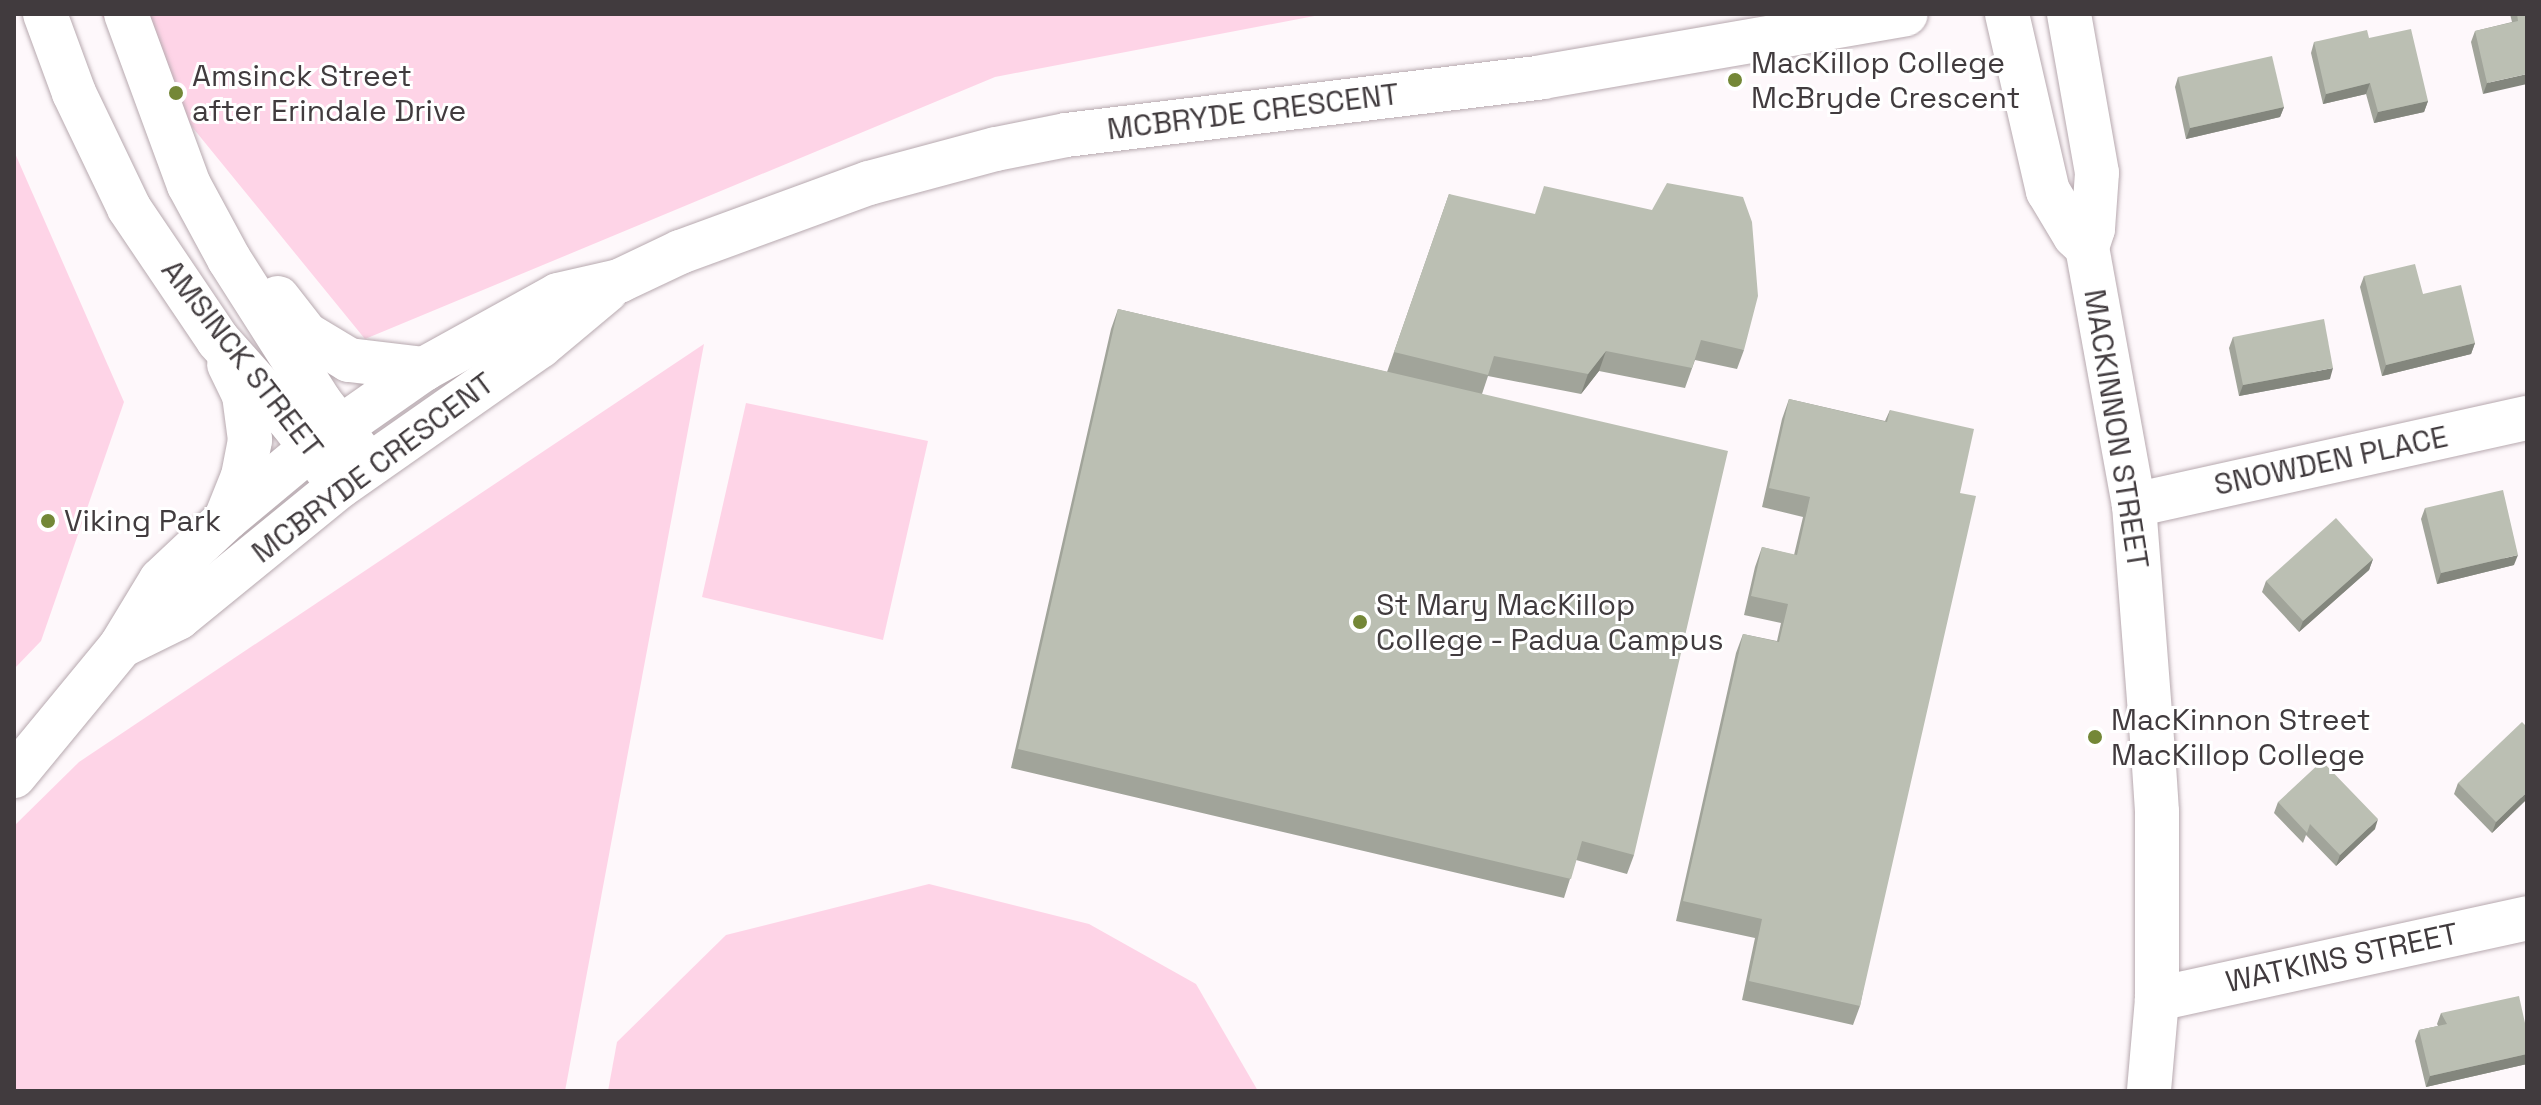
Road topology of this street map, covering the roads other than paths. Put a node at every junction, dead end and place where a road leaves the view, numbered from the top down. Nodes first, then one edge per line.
1 (45, 14) edge
2 (126, 14) edge
3 (1906, 14) edge
4 (2007, 14) edge
5 (2069, 14) edge
6 (2087, 247) junction
7 (229, 259) junction
8 (619, 281) junction
9 (218, 340) junction
10 (424, 369) junction
11 (2527, 418) edge
12 (325, 438) junction
13 (355, 475) junction
14 (2134, 505) junction
15 (227, 518) junction
16 (121, 646) junction
17 (14, 776) edge
18 (2527, 918) edge
19 (2157, 999) junction
20 (2149, 1091) edge

1 - 9 street, AMSINCK STREET
2 - 7 street, AMSINCK STREET
3 - 8 street, MCBRYDE CRESCENT
4 - 6 street, MACKINNON STREET
5 - 6 street, MACKINNON STREET
6 - 14 street, MACKINNON STREET
7 - 10 street
7 - 12 street, AMSINCK STREET
8 - 10 street, MCBRYDE CRESCENT
8 - 13 street, MCBRYDE CRESCENT
9 - 12 street, AMSINCK STREET
9 - 15 street
10 - 12 street, MCBRYDE CRESCENT
11 - 14 street, SNOWDEN PLACE
12 - 13 street, AMSINCK STREET
12 - 15 street, MCBRYDE CRESCENT
13 - 16 street, MCBRYDE CRESCENT
14 - 19 street, MACKINNON STREET
15 - 16 street, MCBRYDE CRESCENT
16 - 17 street, MCBRYDE CRESCENT
18 - 19 street, WATKINS STREET
19 - 20 street, MACKINNON STREET

